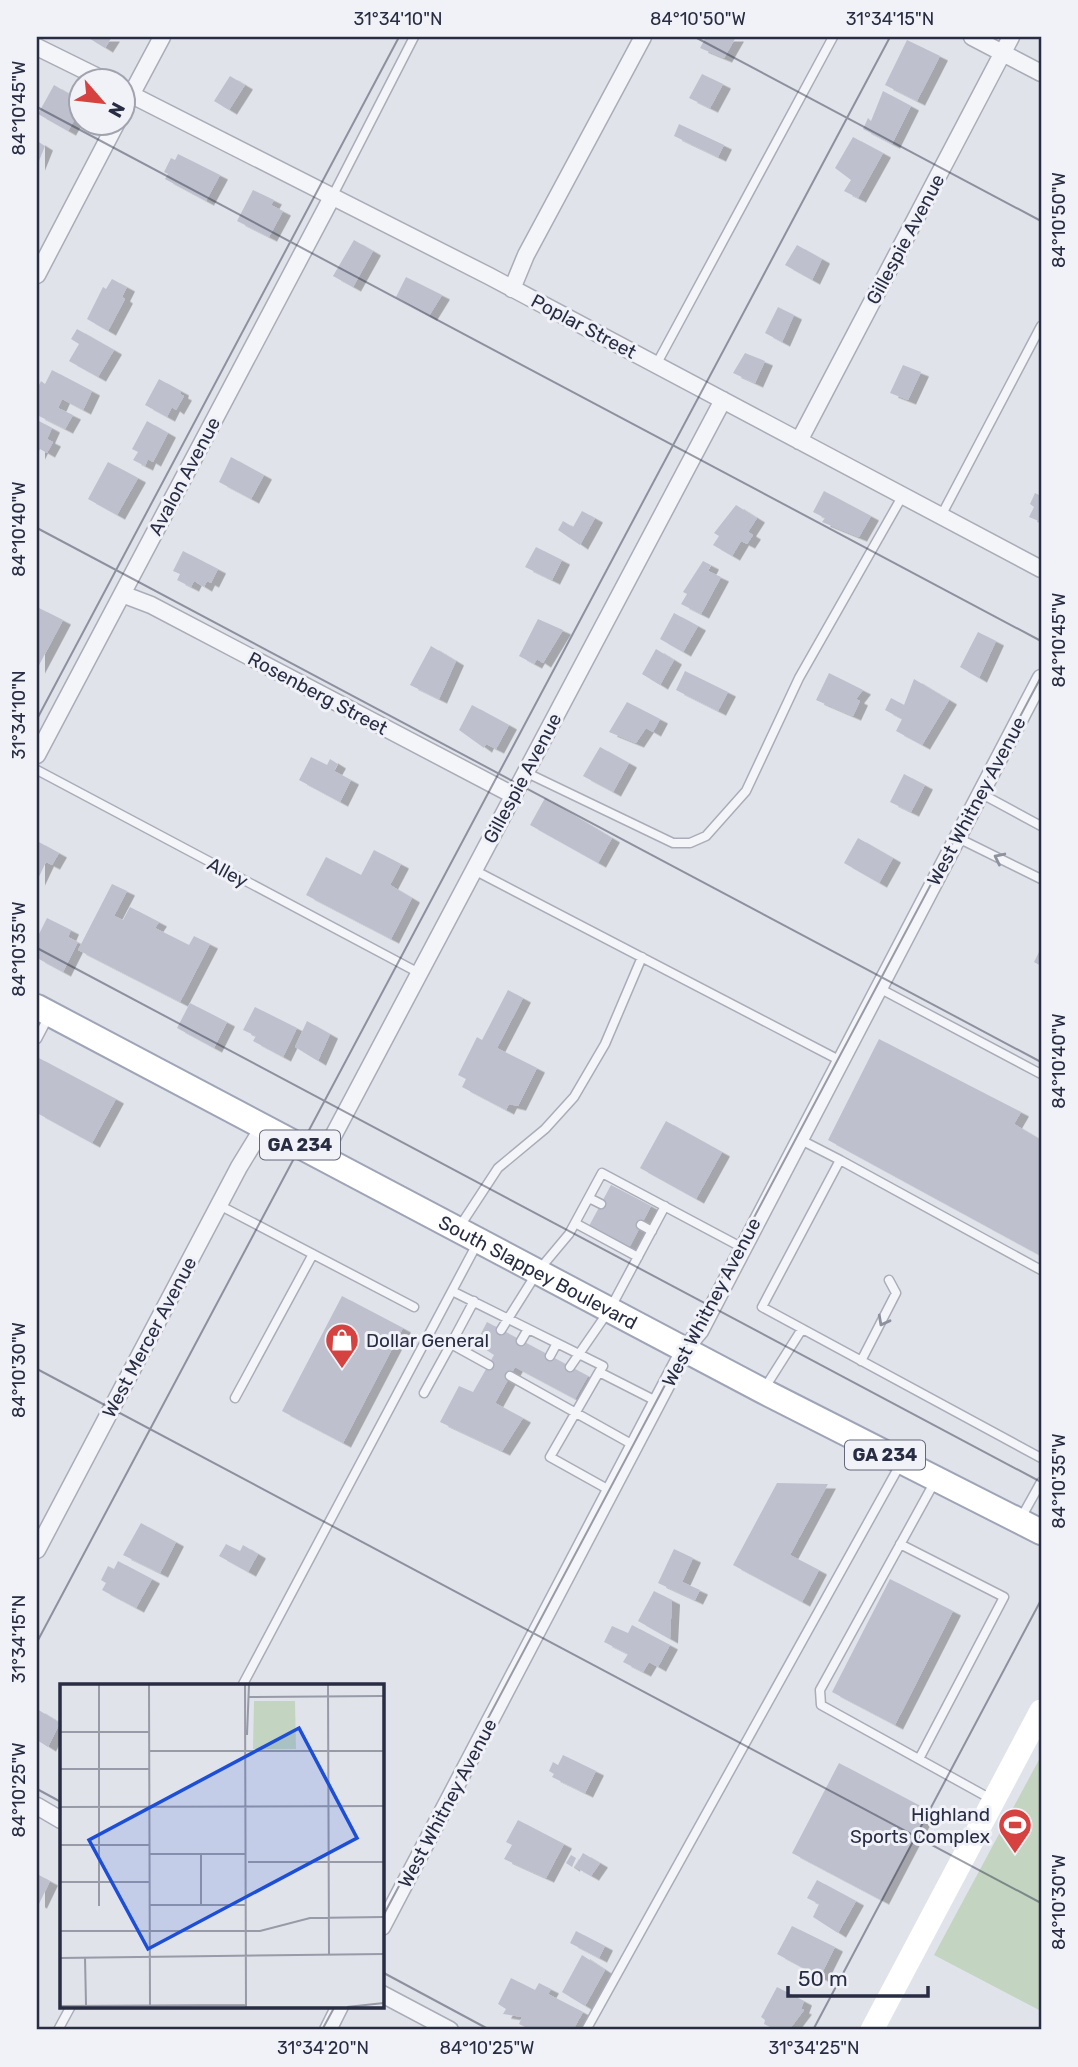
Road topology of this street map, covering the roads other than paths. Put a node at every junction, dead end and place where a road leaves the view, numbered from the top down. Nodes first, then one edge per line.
1 (162, 37) edge
2 (414, 37) edge
3 (643, 37) edge
4 (833, 37) edge
5 (972, 37) edge
6 (1011, 37) edge
7 (37, 47) edge
8 (1003, 54) junction
9 (76, 66) edge
10 (1041, 74) edge
11 (136, 78) edge
12 (136, 97) edge
13 (110, 136) edge
14 (331, 197) junction
15 (37, 275) edge
16 (512, 289) junction
17 (1041, 326) edge
18 (656, 365) junction
19 (723, 400) junction
20 (799, 440) junction
21 (903, 495) junction
22 (941, 516) junction
23 (1041, 569) edge
24 (122, 594) junction
25 (1041, 678) edge
26 (37, 755) edge
27 (37, 770) edge
28 (525, 772) junction
29 (979, 793) junction
30 (513, 795) junction
31 (1041, 827) edge
32 (956, 837) junction
33 (474, 870) junction
34 (1041, 879) edge
35 (642, 957) junction
36 (419, 973) junction
37 (877, 987) junction
38 (43, 1010) edge
39 (37, 1039) edge
40 (839, 1060) junction
41 (1041, 1074) edge
42 (264, 1126) junction
43 (798, 1138) junction
44 (322, 1157) junction
45 (840, 1160) junction
46 (589, 1198) junction
47 (601, 1204) dead end
48 (219, 1205) junction
49 (665, 1206) junction
50 (575, 1223) junction
51 (641, 1225) dead end
52 (652, 1231) junction
53 (469, 1234) junction
54 (741, 1247) junction
55 (313, 1254) junction
56 (638, 1257) junction
57 (1041, 1270) edge
58 (538, 1271) junction
59 (889, 1280) dead end
60 (452, 1290) junction
61 (474, 1301) junction
62 (414, 1307) dead end
63 (610, 1309) junction
64 (508, 1318) junction
65 (528, 1329) junction
66 (803, 1329) junction
67 (501, 1330) dead end
68 (521, 1341) dead end
69 (557, 1343) junction
70 (451, 1344) junction
71 (685, 1349) junction
72 (489, 1352) dead end
73 (578, 1354) junction
74 (550, 1356) dead end
75 (861, 1361) junction
76 (570, 1367) dead end
77 (599, 1373) junction
78 (510, 1376) dead end
79 (538, 1379) dead end
80 (532, 1389) junction
81 (558, 1390) dead end
82 (763, 1391) junction
83 (424, 1393) dead end
84 (234, 1398) dead end
85 (552, 1400) junction
86 (658, 1402) junction
87 (575, 1412) junction
88 (635, 1446) junction
89 (1041, 1458) edge
90 (901, 1463) junction
91 (936, 1480) junction
92 (1041, 1482) edge
93 (611, 1491) junction
94 (1031, 1526) edge
95 (900, 1544) junction
96 (37, 1550) edge
97 (243, 1684) edge
98 (1041, 1711) edge
99 (919, 1759) junction
100 (994, 1801) junction
101 (37, 1806) edge
102 (60, 1819) edge
103 (383, 1925) edge
104 (383, 1995) edge
105 (70, 2008) edge
106 (339, 2008) edge
107 (58, 2030) edge
108 (328, 2030) edge
109 (450, 2030) edge
110 (586, 2030) edge
111 (872, 2030) edge

1 - 11 street
2 - 14 lane
3 - 16 street
4 - 18 lane
5 - 8 street
6 - 8 street, Gillespie Avenue
7 - 9 street
8 - 10 street
8 - 20 street, Gillespie Avenue
12 - 14 street, Poplar Street
13 - 15 street
14 - 16 street, Poplar Street
14 - 24 street, Avalon Avenue
16 - 18 street, Poplar Street
17 - 22 lane
18 - 19 street, Poplar Street
19 - 20 street, Poplar Street
19 - 28 street, Gillespie Avenue
20 - 21 street, Poplar Street
21 - 22 street, Poplar Street
21 - 28 lane
22 - 23 street, Poplar Street
24 - 26 street, Avalon Avenue
24 - 30 street, Rosenberg Street
25 - 29 street, West Whitney Avenue
27 - 36 lane, Alley
28 - 30 street, Gillespie Avenue
29 - 31 lane
29 - 32 street, West Whitney Avenue
30 - 33 street, Gillespie Avenue
34 -> 32 lane
32 - 37 street, West Whitney Avenue
33 - 35 lane
33 - 36 street, Gillespie Avenue
35 - 40 lane
35 - 53 lane
36 - 44 street, Gillespie Avenue
37 - 40 street, West Whitney Avenue
37 - 41 lane
38 - 39 lane
38 - 42 main road, South Slappey Boulevard / GA 234
40 - 43 street, West Whitney Avenue
42 - 44 main road, South Slappey Boulevard / GA 234
42 - 48 street, West Mercer Avenue
43 - 45 lane
43 - 54 street, West Whitney Avenue
44 - 53 main road, South Slappey Boulevard / GA 234
45 - 57 lane
45 - 66 lane
46 - 47 lane
46 - 49 lane
46 - 50 lane
48 - 55 lane
48 - 96 street, West Mercer Avenue
49 - 52 lane
49 - 54 lane
50 - 56 lane
50 - 58 lane
51 - 52 lane
52 - 56 lane
53 - 58 main road, South Slappey Boulevard / GA 234
53 - 60 lane
54 - 71 street, West Whitney Avenue
55 - 62 lane
55 - 84 lane
56 - 63 lane
58 - 63 main road, South Slappey Boulevard / GA 234
58 - 64 lane
59 -> 75 lane
60 - 61 lane
60 - 97 lane
61 - 64 lane
61 - 70 lane
63 - 71 main road, South Slappey Boulevard / GA 234
63 - 73 lane
64 - 65 lane
64 - 67 lane
65 - 68 lane
65 - 69 lane
66 - 75 lane
66 - 82 lane
69 - 73 lane
69 - 74 lane
70 - 72 lane
70 - 83 lane
71 - 82 main road, South Slappey Boulevard / GA 234
71 - 86 street, West Whitney Avenue
73 - 76 lane
73 - 77 lane
75 - 89 lane
77 - 86 lane
77 - 87 lane
78 - 80 lane
79 - 80 lane
80 - 85 lane
81 - 85 lane
82 - 90 main road, South Slappey Boulevard / GA 234
85 - 87 lane
86 - 88 street, West Whitney Avenue
87 - 88 lane
87 - 93 lane
88 - 93 street, West Whitney Avenue
90 - 91 main road, South Slappey Boulevard / GA 234
90 - 110 lane
91 - 94 main road, South Slappey Boulevard / GA 234
91 - 95 lane
92 - 94 lane
93 - 103 street, West Whitney Avenue
95 - 99 lane
95 - 99 lane
98 - 100 street
99 - 100 lane
100 - 111 street
101 - 102 street
104 - 109 street
105 - 107 lane
106 - 108 street

